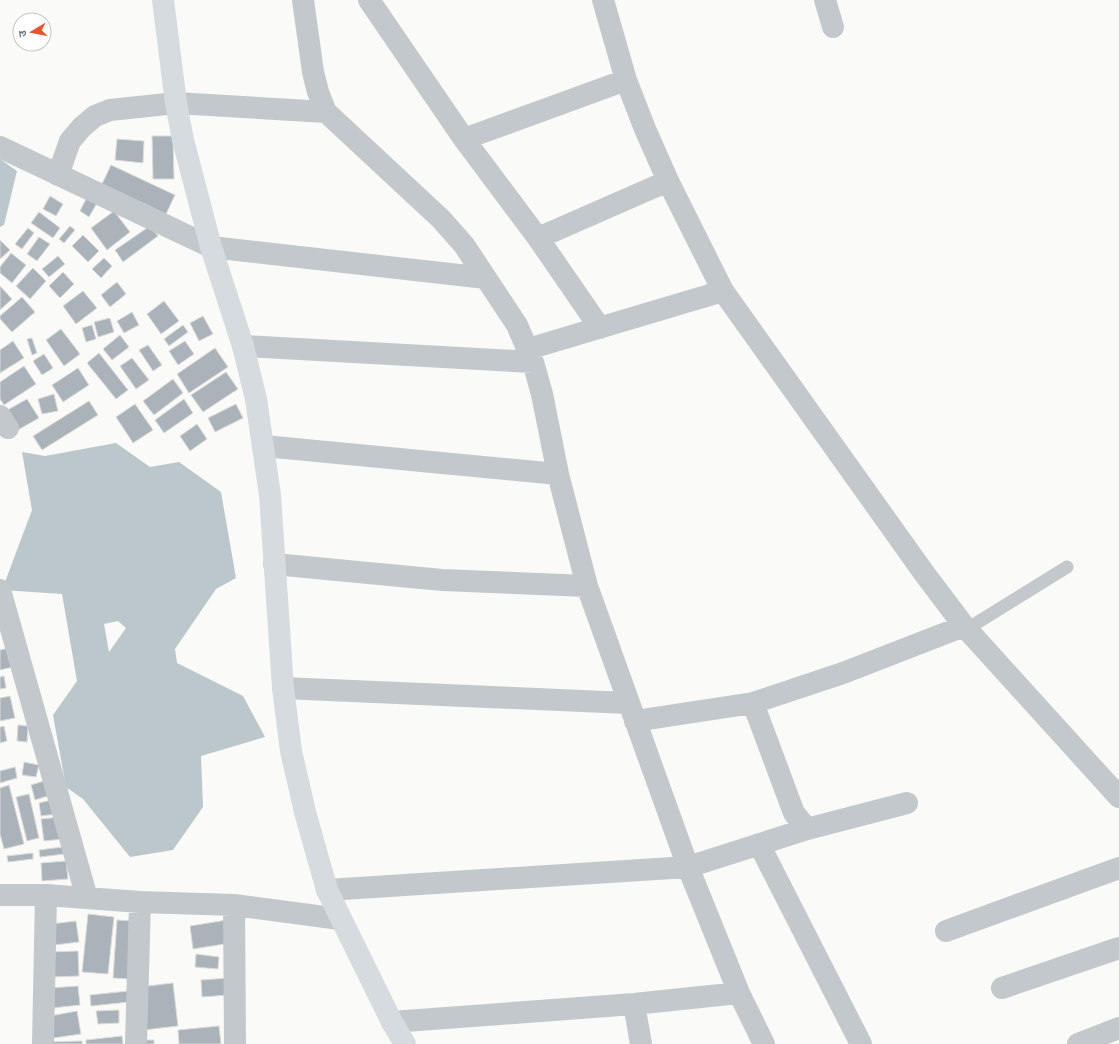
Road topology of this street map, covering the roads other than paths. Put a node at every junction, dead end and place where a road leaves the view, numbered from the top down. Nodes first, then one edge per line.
1 (163, 0) edge
2 (303, 0) edge
3 (369, 0) edge
4 (603, 0) edge
5 (825, 0) edge
6 (833, 26) dead end
7 (626, 80) junction
8 (176, 103) junction
9 (326, 112) junction
10 (464, 139) junction
11 (0, 148) edge
12 (58, 175) junction
13 (668, 181) junction
14 (538, 238) junction
15 (210, 247) junction
16 (486, 278) junction
17 (723, 291) junction
18 (600, 328) junction
19 (243, 346) junction
20 (530, 356) junction
21 (264, 446) junction
22 (558, 474) junction
23 (274, 564) junction
24 (1067, 567) dead end
25 (587, 586) junction
26 (0, 590) edge
27 (966, 628) junction
28 (283, 688) junction
29 (753, 703) junction
30 (632, 712) junction
31 (1119, 797) edge
32 (907, 803) dead end
33 (807, 829) junction
34 (759, 844) junction
35 (688, 867) junction
36 (1119, 868) edge
37 (327, 890) junction
38 (0, 895) edge
39 (46, 895) junction
40 (87, 898) junction
41 (140, 902) junction
42 (234, 905) junction
43 (340, 919) junction
44 (946, 931) dead end
45 (1119, 948) edge
46 (1002, 988) dead end
47 (739, 993) junction
48 (634, 1004) junction
49 (392, 1022) junction
50 (1119, 1028) edge
51 (43, 1044) edge
52 (136, 1044) edge
53 (235, 1044) edge
54 (405, 1044) edge
55 (641, 1044) edge
56 (764, 1044) edge
57 (861, 1044) edge
58 (1078, 1044) edge

1 - 8 street
2 - 9 street
3 - 10 street
4 - 7 street
5 - 6 street
7 - 10 street
7 - 13 street
8 - 9 street
8 - 12 street
8 - 15 street
9 - 16 street
10 - 14 street
11 - 12 street
12 - 15 street
13 - 14 street
13 - 17 street
14 - 18 street
15 - 16 street
15 - 19 street
16 - 20 street
17 - 18 street
17 - 27 street
18 - 20 street
19 - 20 street
19 - 21 street
20 - 22 street
21 - 22 street
21 - 23 street
22 - 25 street
23 - 25 street
23 - 28 street
24 - 27 lane
25 - 30 street
26 - 40 street
27 - 29 street
27 - 31 street
28 - 30 street
28 - 37 street
29 - 30 street
29 - 33 street
30 - 35 street
32 - 33 street
33 - 34 street
34 - 35 street
34 - 57 street
35 - 37 street
35 - 47 street
36 - 44 street
37 - 43 street
38 - 39 street
39 - 40 street
39 - 51 street
40 - 41 street
41 - 42 street
41 - 52 street
42 - 43 street
42 - 53 street
43 - 49 street
45 - 46 street
47 - 48 street
47 - 56 street
48 - 49 street
48 - 55 street
49 - 54 street
50 - 58 street

